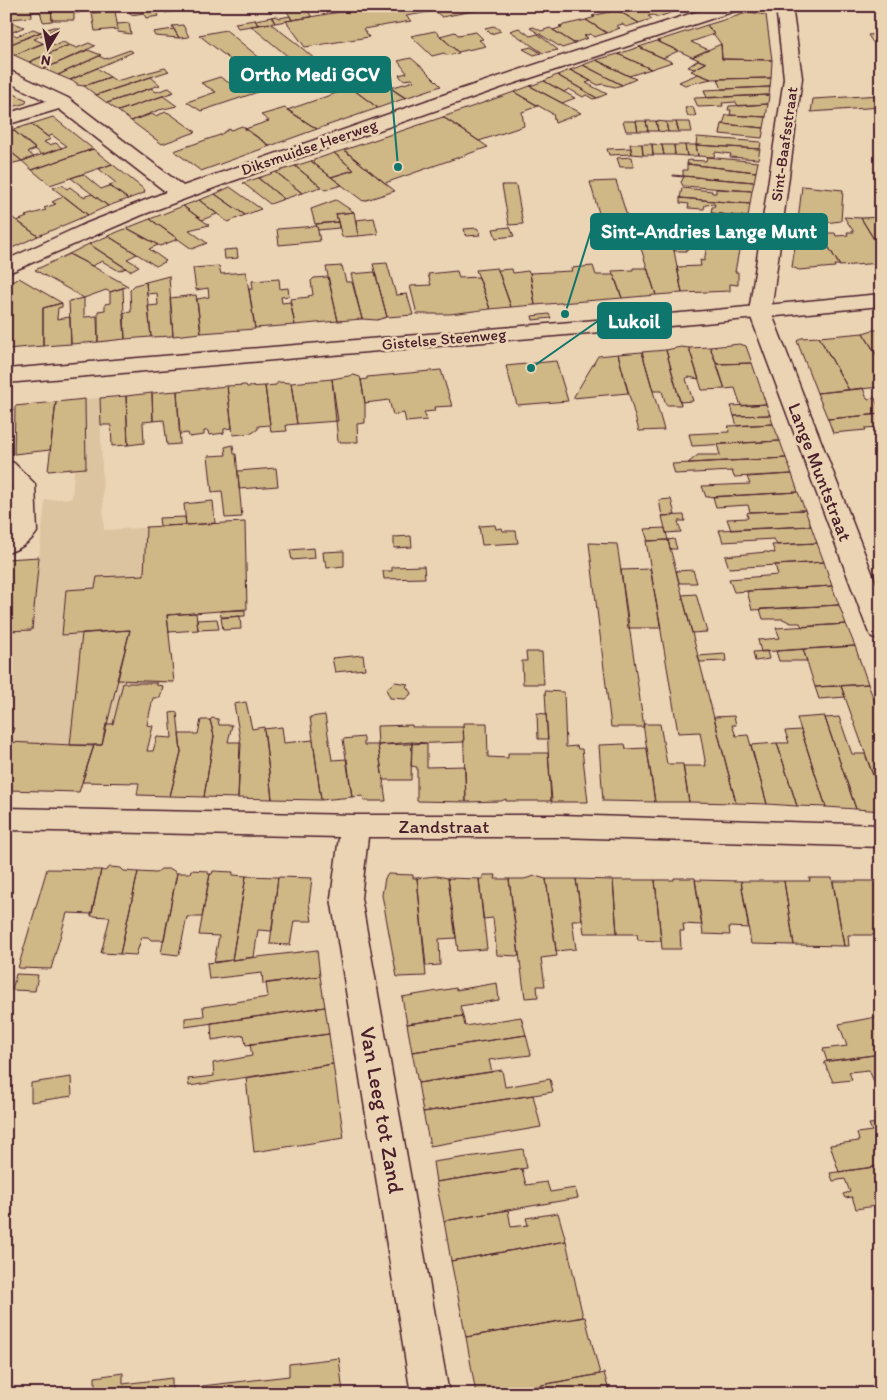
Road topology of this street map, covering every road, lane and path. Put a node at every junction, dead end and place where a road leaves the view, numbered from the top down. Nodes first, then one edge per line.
1 (732, 6) edge
2 (784, 6) edge
3 (6, 74) edge
4 (62, 102) junction
5 (6, 120) edge
6 (180, 193) junction
7 (6, 268) edge
8 (881, 300) edge
9 (760, 312) junction
10 (6, 376) edge
11 (6, 468) edge
12 (6, 545) edge
13 (881, 631) edge
14 (6, 819) edge
15 (355, 826) junction
16 (881, 836) edge
17 (430, 1394) edge

1 - 6 street, Diksmuidse Heerweg
2 - 9 street, Sint-Baafsstraat
3 - 4 street
4 - 5 street
4 - 6 street
6 - 7 street, Diksmuidse Heerweg
8 - 9 street, Gistelse Steenweg
9 - 10 street, Gistelse Steenweg
9 - 13 street, Lange Muntstraat
11 - 12 street
14 - 15 street, Zandstraat
15 - 16 street, Zandstraat
15 - 17 street, Van Leeg tot Zand

